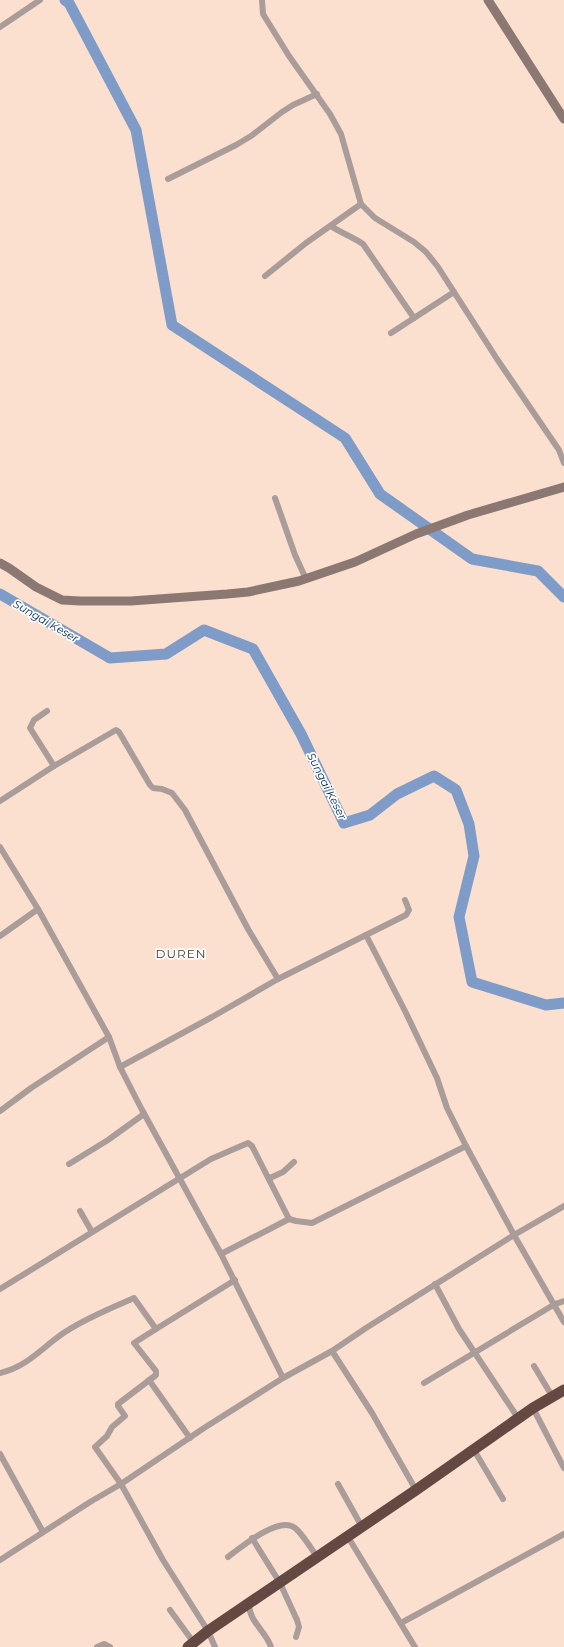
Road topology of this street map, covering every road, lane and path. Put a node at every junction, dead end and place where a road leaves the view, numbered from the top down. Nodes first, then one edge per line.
1 (40, 0) edge
2 (262, 0) edge
3 (488, 0) edge
4 (0, 27) edge
5 (317, 94) junction
6 (564, 119) edge
7 (168, 179) dead end
8 (361, 204) junction
9 (331, 226) junction
10 (264, 276) dead end
11 (454, 292) junction
12 (414, 318) junction
13 (390, 333) dead end
14 (564, 463) edge
15 (564, 487) edge
16 (275, 498) dead end
17 (0, 563) edge
18 (306, 579) junction
19 (47, 711) dead end
20 (54, 766) junction
21 (0, 802) edge
22 (0, 847) edge
23 (405, 900) dead end
24 (38, 909) junction
25 (366, 935) junction
26 (0, 936) edge
27 (278, 979) junction
28 (109, 1037) junction
29 (120, 1067) junction
30 (0, 1111) edge
31 (144, 1114) junction
32 (466, 1146) junction
33 (294, 1162) dead end
34 (70, 1164) dead end
35 (180, 1178) junction
36 (270, 1178) junction
37 (564, 1206) edge
38 (80, 1211) dead end
39 (289, 1219) junction
40 (92, 1232) junction
41 (514, 1235) junction
42 (221, 1254) junction
43 (235, 1280) junction
44 (435, 1284) junction
45 (0, 1289) edge
46 (564, 1302) edge
47 (555, 1304) junction
48 (564, 1322) edge
49 (156, 1329) junction
50 (332, 1352) junction
51 (475, 1352) junction
52 (534, 1366) dead end
53 (0, 1373) edge
54 (283, 1378) junction
55 (149, 1380) junction
56 (424, 1383) dead end
57 (560, 1394) edge
58 (533, 1408) junction
59 (518, 1418) junction
60 (190, 1438) junction
61 (474, 1450) junction
62 (0, 1454) edge
63 (564, 1468) edge
64 (120, 1484) junction
65 (338, 1484) dead end
66 (416, 1490) junction
67 (503, 1499) dead end
68 (362, 1527) junction
69 (43, 1532) junction
70 (564, 1534) edge
71 (348, 1537) junction
72 (252, 1538) junction
73 (228, 1558) dead end
74 (318, 1558) junction
75 (0, 1560) edge
76 (280, 1583) junction
77 (249, 1604) junction
78 (170, 1610) dead end
79 (401, 1623) junction
80 (208, 1631) junction
81 (296, 1637) dead end
82 (191, 1645) edge
83 (97, 1647) edge
84 (110, 1647) edge
85 (215, 1647) edge
86 (271, 1647) edge
87 (415, 1647) edge

1 - 4 street
2 - 5 street
3 - 6 street
5 - 7 street
5 - 8 street
8 - 9 street
8 - 11 street
9 - 10 street
9 - 12 street
11 - 12 street
11 - 14 street
12 - 13 street
15 - 18 street
16 - 18 street
17 - 18 street
19 - 20 street
20 - 21 street
20 - 27 street
22 - 24 street
23 - 25 street
24 - 26 street
24 - 28 street
25 - 27 street
25 - 32 street
27 - 29 street
28 - 29 street
28 - 30 street
29 - 31 street
31 - 34 street
31 - 35 street
32 - 39 street
32 - 41 street
33 - 36 street
35 - 36 street
35 - 40 street
35 - 42 street
36 - 39 street
37 - 41 street
38 - 40 street
39 - 42 street
40 - 45 street
41 - 44 street
41 - 47 street
42 - 43 street
43 - 49 street
43 - 54 street
44 - 50 street
44 - 51 street
46 - 47 street
47 - 48 street
47 - 51 street
49 - 53 street
49 - 55 street
50 - 54 street
50 - 66 street
51 - 56 street
51 - 59 street
52 - 57 street
54 - 60 street
55 - 60 street
55 - 64 street
57 - 58 highway
58 - 59 highway
58 - 63 street
59 - 61 highway
60 - 64 street
61 - 66 highway
61 - 67 street
62 - 69 street
64 - 69 street
64 - 80 street
65 - 68 street
66 - 68 highway
68 - 71 highway
69 - 75 street
70 - 79 street
71 - 74 highway
71 - 79 street
72 - 73 street
72 - 74 street
72 - 76 street
74 - 76 highway
76 - 77 highway
76 - 81 street
77 - 80 highway
77 - 86 street
78 - 82 street
79 - 87 street
80 - 82 highway
80 - 85 street
83 - 84 street

